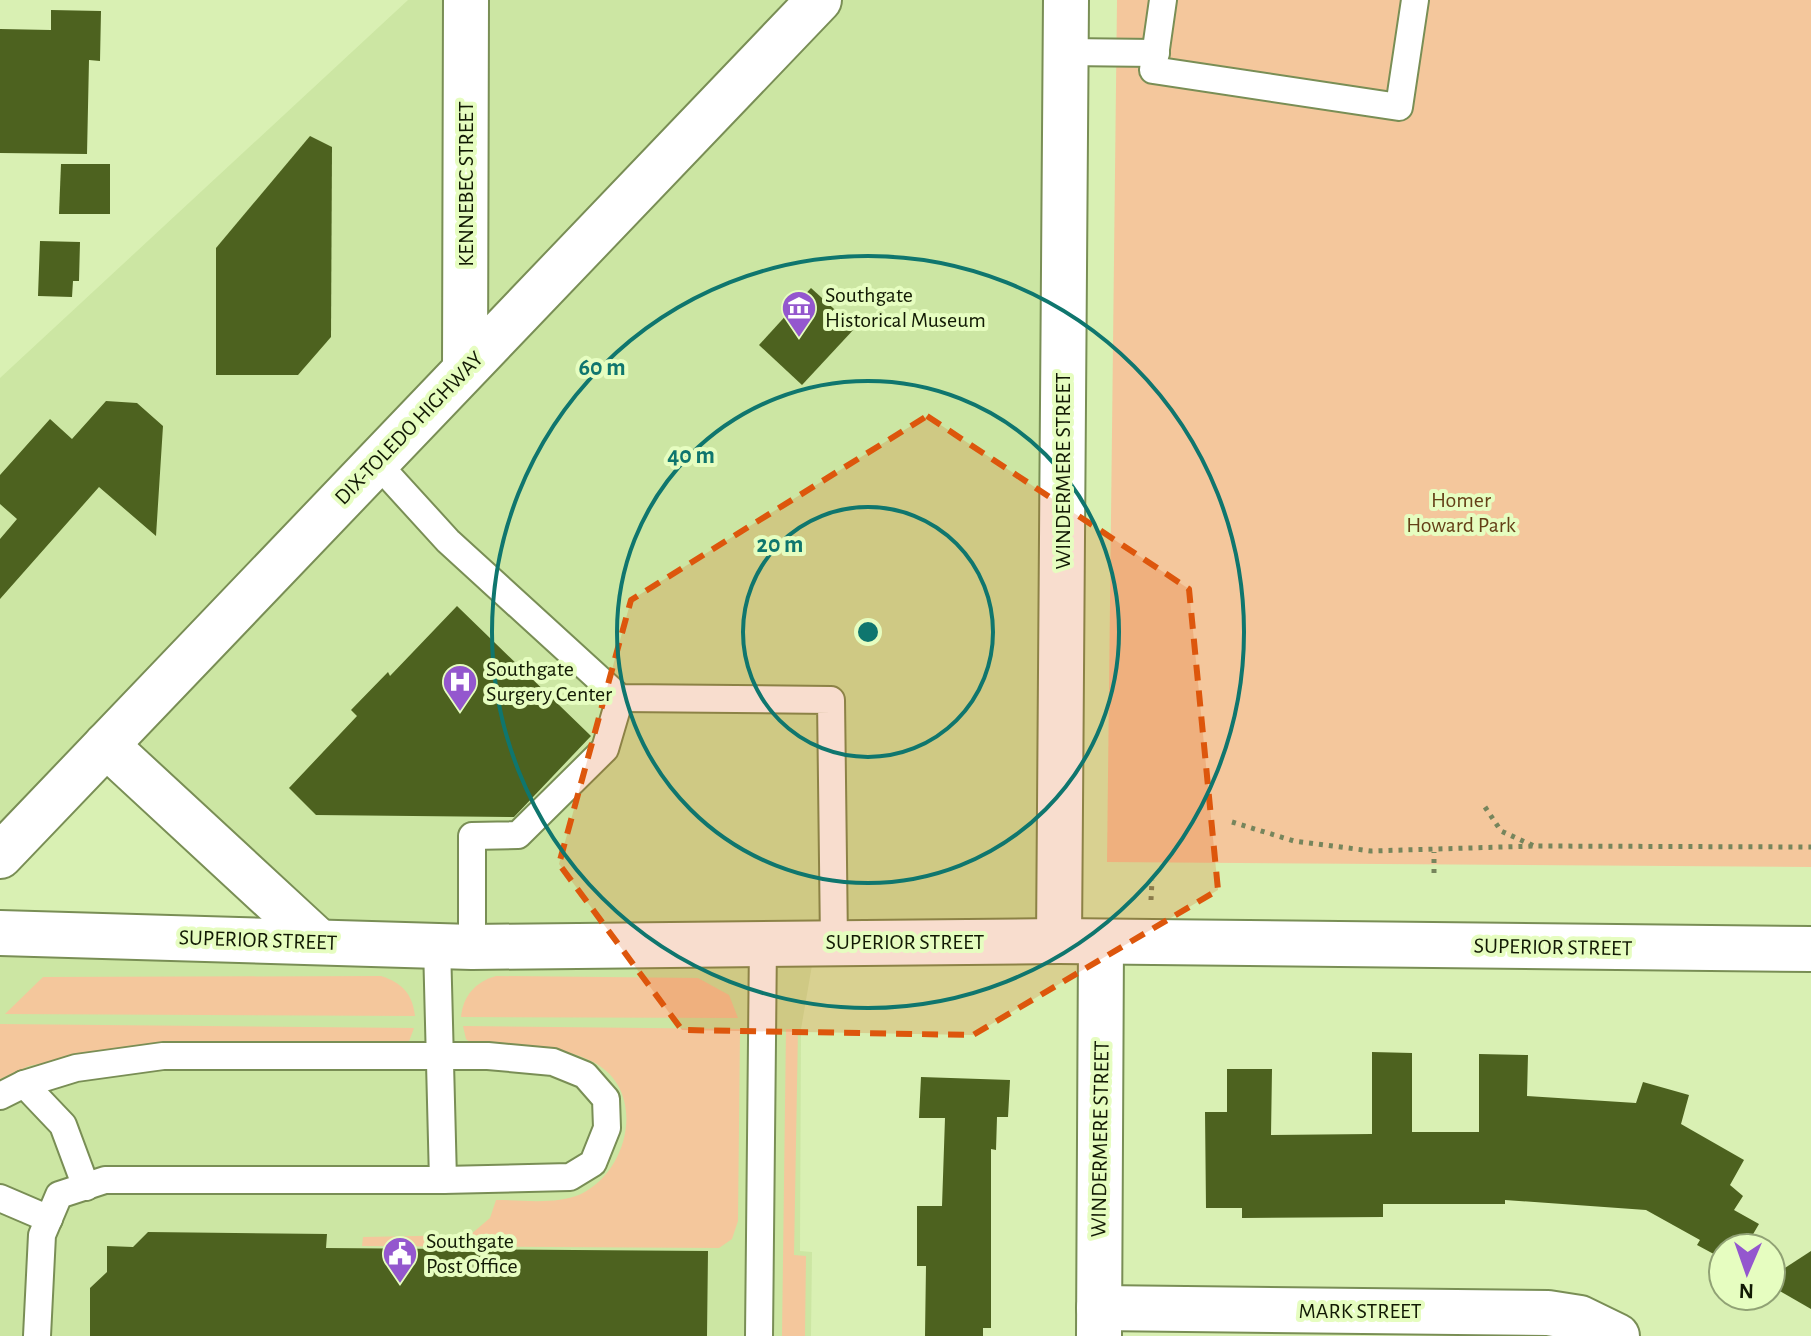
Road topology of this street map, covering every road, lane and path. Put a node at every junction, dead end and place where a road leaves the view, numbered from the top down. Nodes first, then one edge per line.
1 (466, 0) edge
2 (819, 0) edge
3 (1066, 0) edge
4 (1163, 0) edge
5 (1415, 0) edge
6 (1066, 52) junction
7 (1156, 53) junction
8 (465, 369) junction
9 (376, 462) junction
10 (620, 698) junction
11 (106, 745) junction
12 (1485, 807) dead end
13 (1232, 822) dead end
14 (1535, 846) junction
15 (1811, 847) edge
16 (1434, 852) junction
17 (0, 856) edge
18 (1434, 873) dead end
19 (0, 933) edge
20 (319, 942) junction
21 (763, 942) junction
22 (834, 942) junction
23 (1080, 942) junction
24 (454, 946) junction
25 (1811, 949) edge
26 (438, 1058) junction
27 (24, 1084) junction
28 (0, 1096) edge
29 (443, 1180) junction
30 (86, 1187) junction
31 (0, 1198) edge
32 (49, 1219) junction
33 (1099, 1322) edge
34 (37, 1336) edge
35 (759, 1336) edge
36 (1617, 1336) edge

1 - 8 street, KENNEBEC STREET
2 - 8 street, DIX-TOLEDO HIGHWAY
3 - 6 street, WINDERMERE STREET
4 - 7 lane
5 - 7 lane
6 - 7 lane
6 - 23 street, WINDERMERE STREET
8 - 9 street, DIX-TOLEDO HIGHWAY
9 - 10 lane
9 - 11 street, DIX-TOLEDO HIGHWAY
10 - 22 lane
10 - 24 lane
11 - 17 street, DIX-TOLEDO HIGHWAY
11 - 20 street
12 - 14 path
13 - 16 path
14 - 15 path
14 - 16 path
16 - 18 path
19 - 20 street, SUPERIOR STREET
20 - 24 street, SUPERIOR STREET
21 - 22 street, SUPERIOR STREET
21 - 24 street, SUPERIOR STREET
21 - 35 lane
22 - 23 street, SUPERIOR STREET
23 - 25 street, SUPERIOR STREET
23 - 33 street, WINDERMERE STREET
24 - 26 lane
26 - 27 lane
26 - 29 lane
26 - 29 lane
27 - 28 lane
27 - 30 lane
29 - 30 lane
30 - 32 lane
31 - 32 lane
32 - 34 lane
33 - 36 street, MARK STREET

